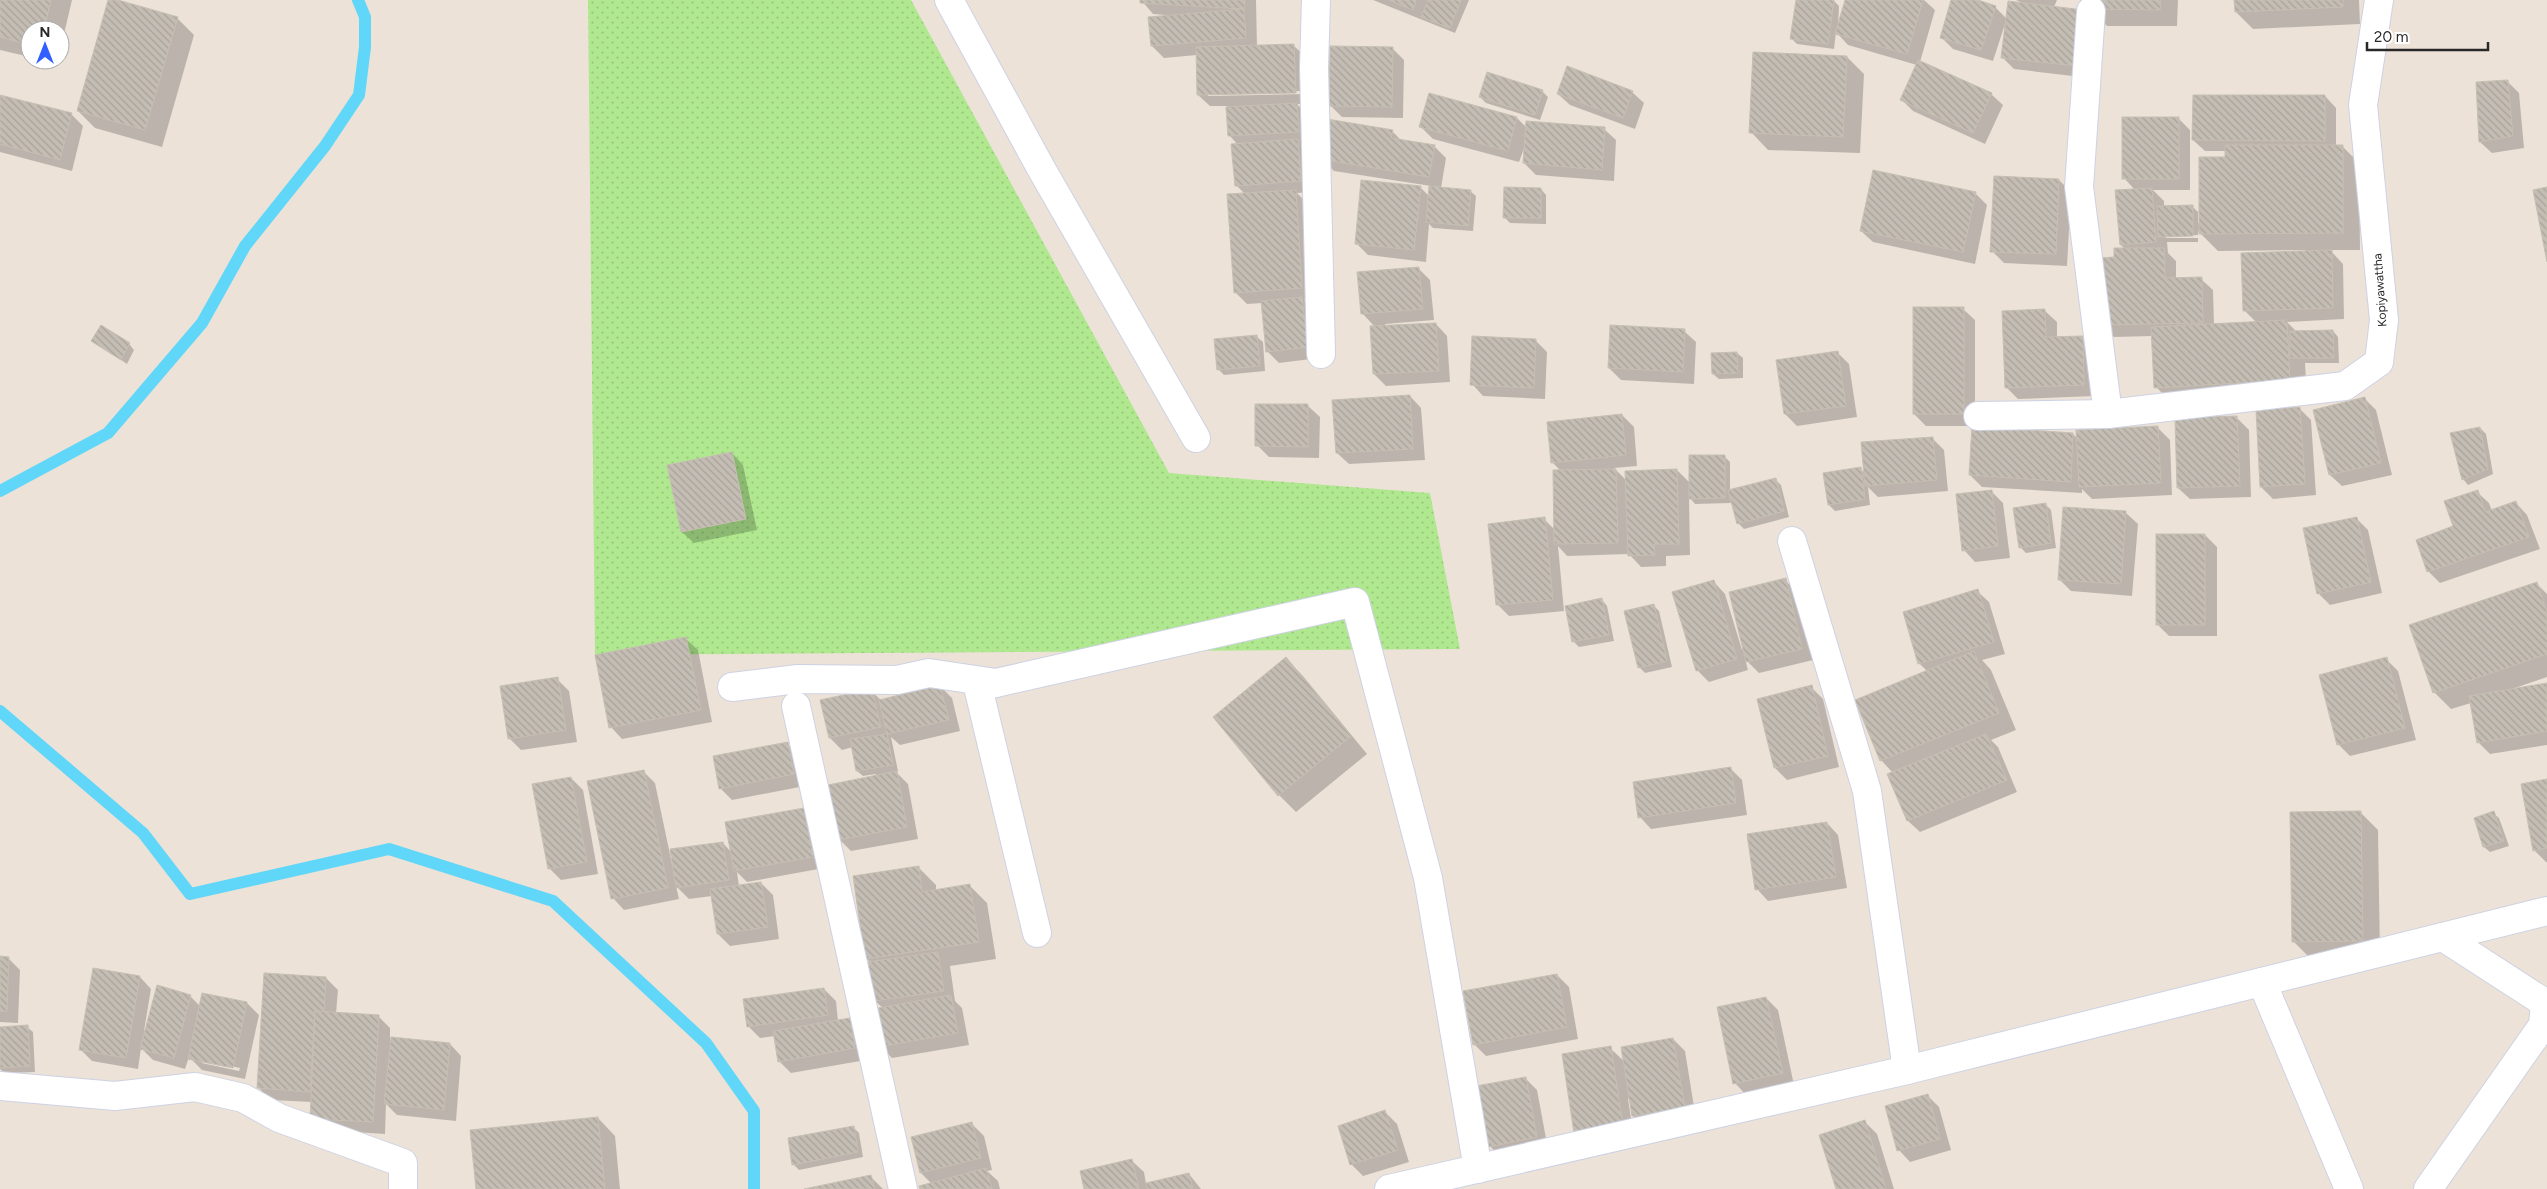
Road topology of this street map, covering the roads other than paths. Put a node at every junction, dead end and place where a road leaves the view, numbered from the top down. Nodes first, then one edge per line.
1 (949, 0) edge
2 (1316, 0) edge
3 (2379, 0) edge
4 (2091, 11) dead end
5 (1321, 354) dead end
6 (2108, 414) junction
7 (1978, 416) dead end
8 (1196, 438) dead end
9 (1792, 541) dead end
10 (996, 683) junction
11 (732, 687) dead end
12 (796, 706) dead end
13 (2547, 911) edge
14 (1037, 933) dead end
15 (2443, 937) junction
16 (2262, 982) junction
17 (1907, 1070) junction
18 (0, 1086) edge
19 (1478, 1169) junction
20 (403, 1189) edge
21 (903, 1189) edge
22 (1388, 1189) edge
23 (2349, 1189) edge
24 (2428, 1189) edge

1 - 8 street
2 - 5 street
3 - 6 street, Kopiyawattha
4 - 6 street
6 - 7 street, Kopiyawattha
9 - 17 street
10 - 11 street
10 - 14 street
10 - 19 street
12 - 21 street
13 - 15 street
15 - 16 street
15 - 24 street
16 - 17 street
16 - 23 street
17 - 19 street
18 - 20 street
19 - 22 street

